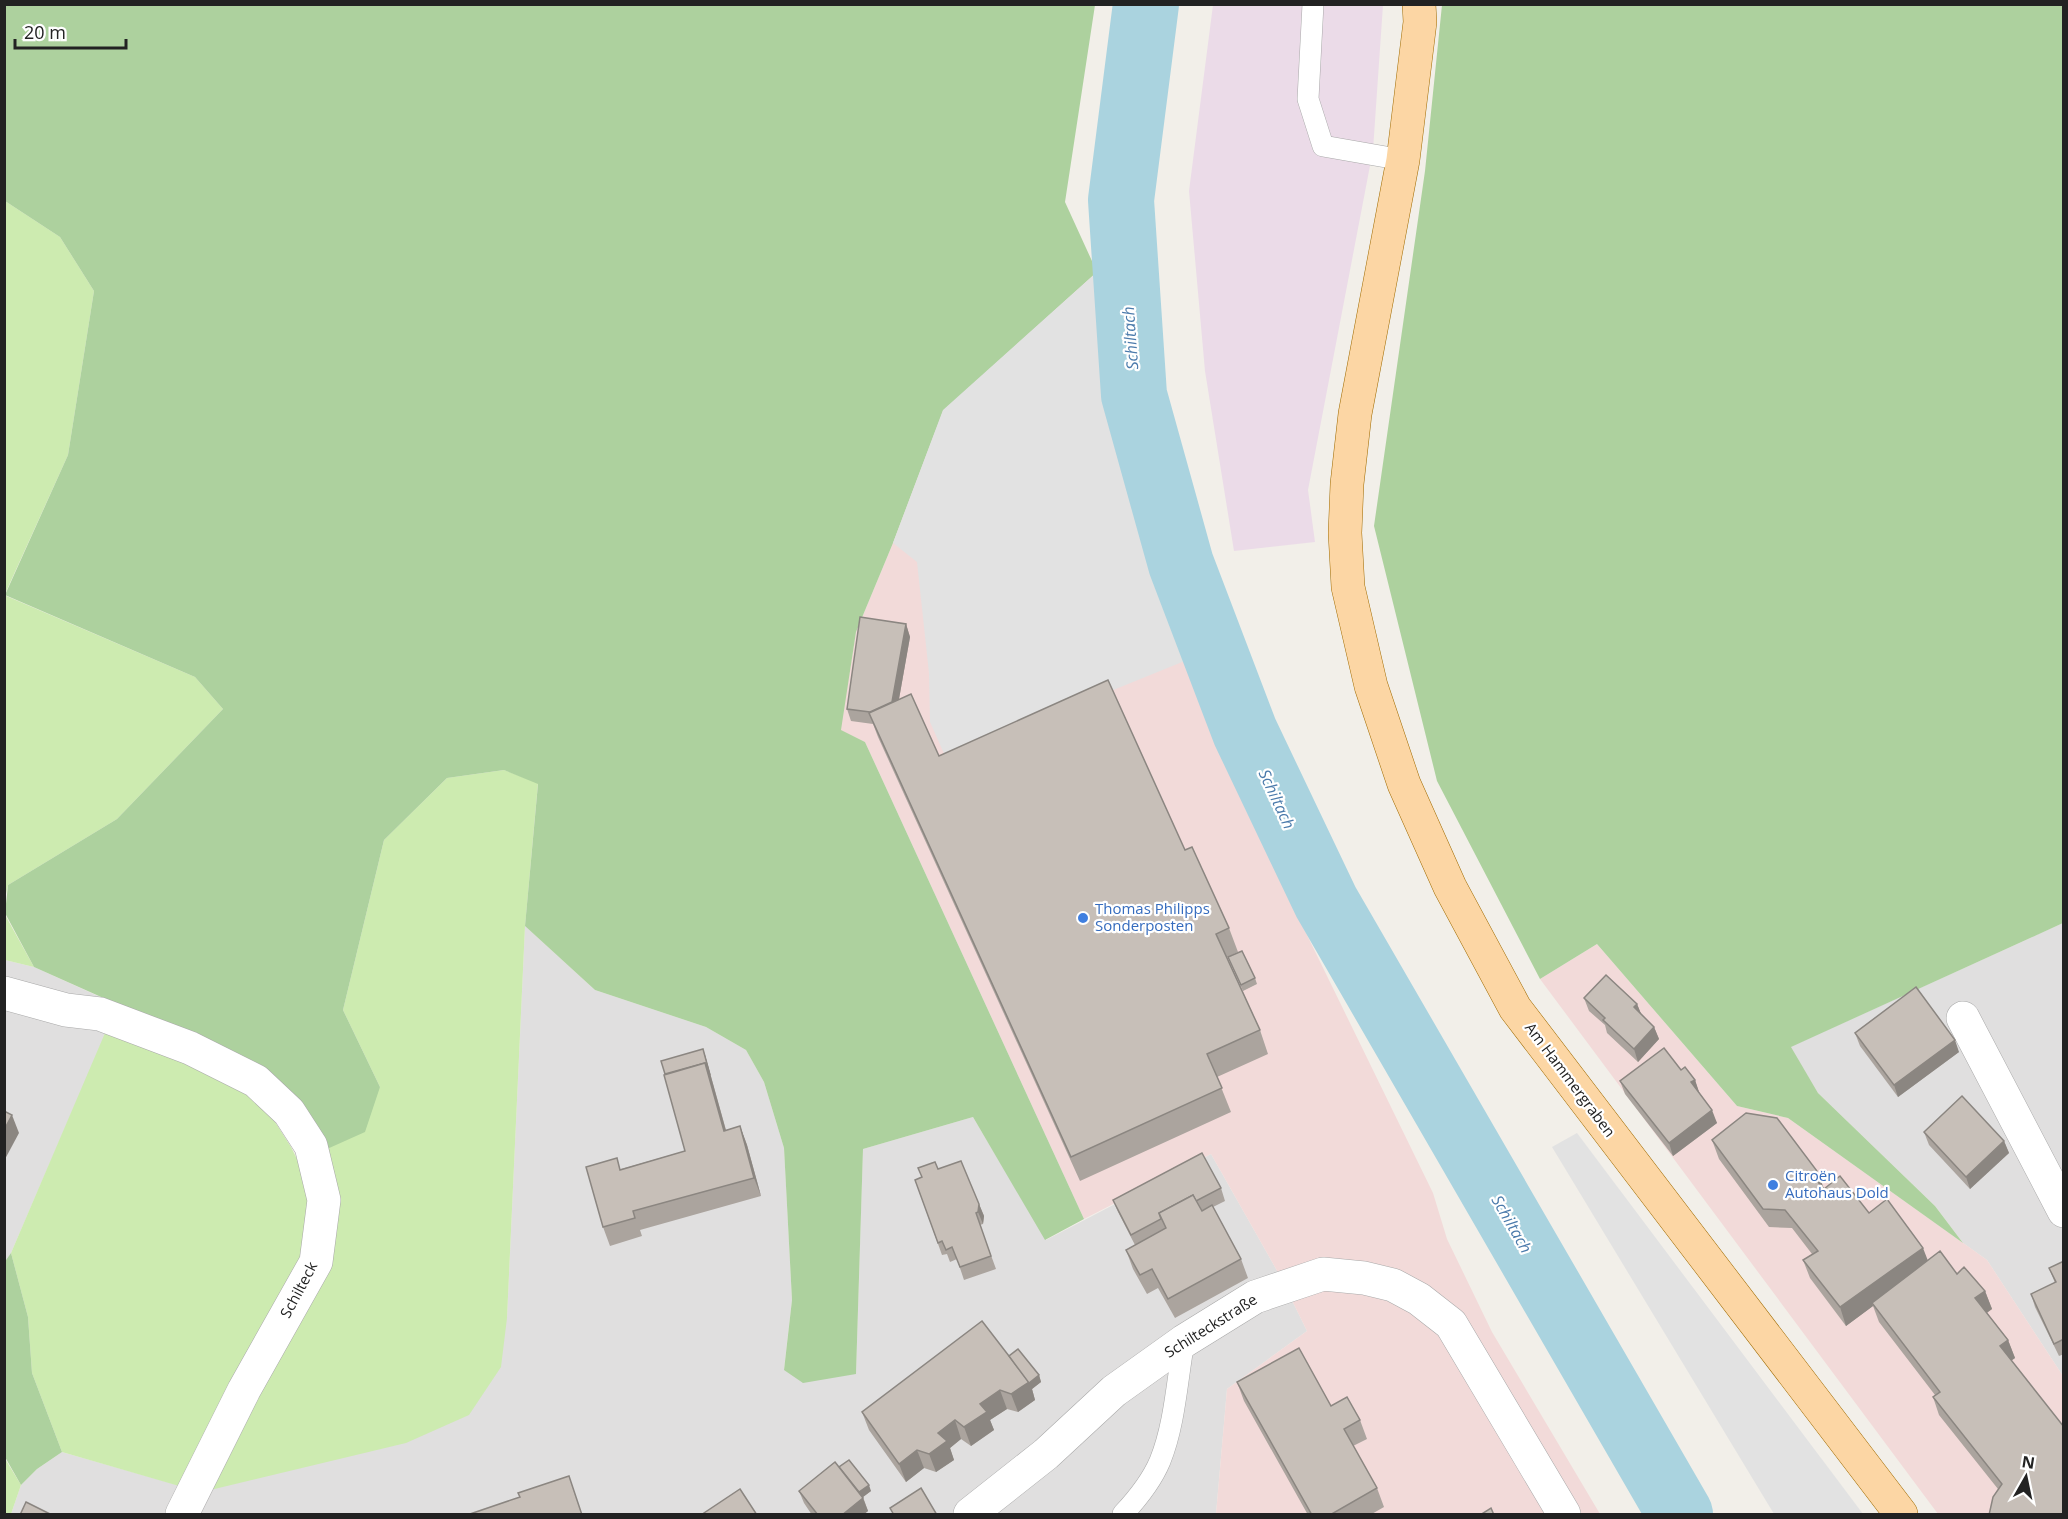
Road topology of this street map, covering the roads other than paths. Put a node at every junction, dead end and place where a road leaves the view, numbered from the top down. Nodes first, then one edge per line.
1 (1313, 4) edge
2 (1419, 4) edge
3 (1403, 160) junction
4 (4, 993) edge
5 (1963, 1018) dead end
6 (2064, 1211) edge
7 (1184, 1341) junction
8 (182, 1515) edge
9 (970, 1515) edge
10 (1123, 1515) edge
11 (1564, 1515) edge
12 (1901, 1515) edge

1 - 3 lane
2 - 3 main road, Am Hammergraben
3 - 12 main road, Am Hammergraben
4 - 8 street, Schilteck
5 - 6 street
7 - 9 street, Schilteckstraße
7 - 10 lane
7 - 11 street, Schilteckstraße

